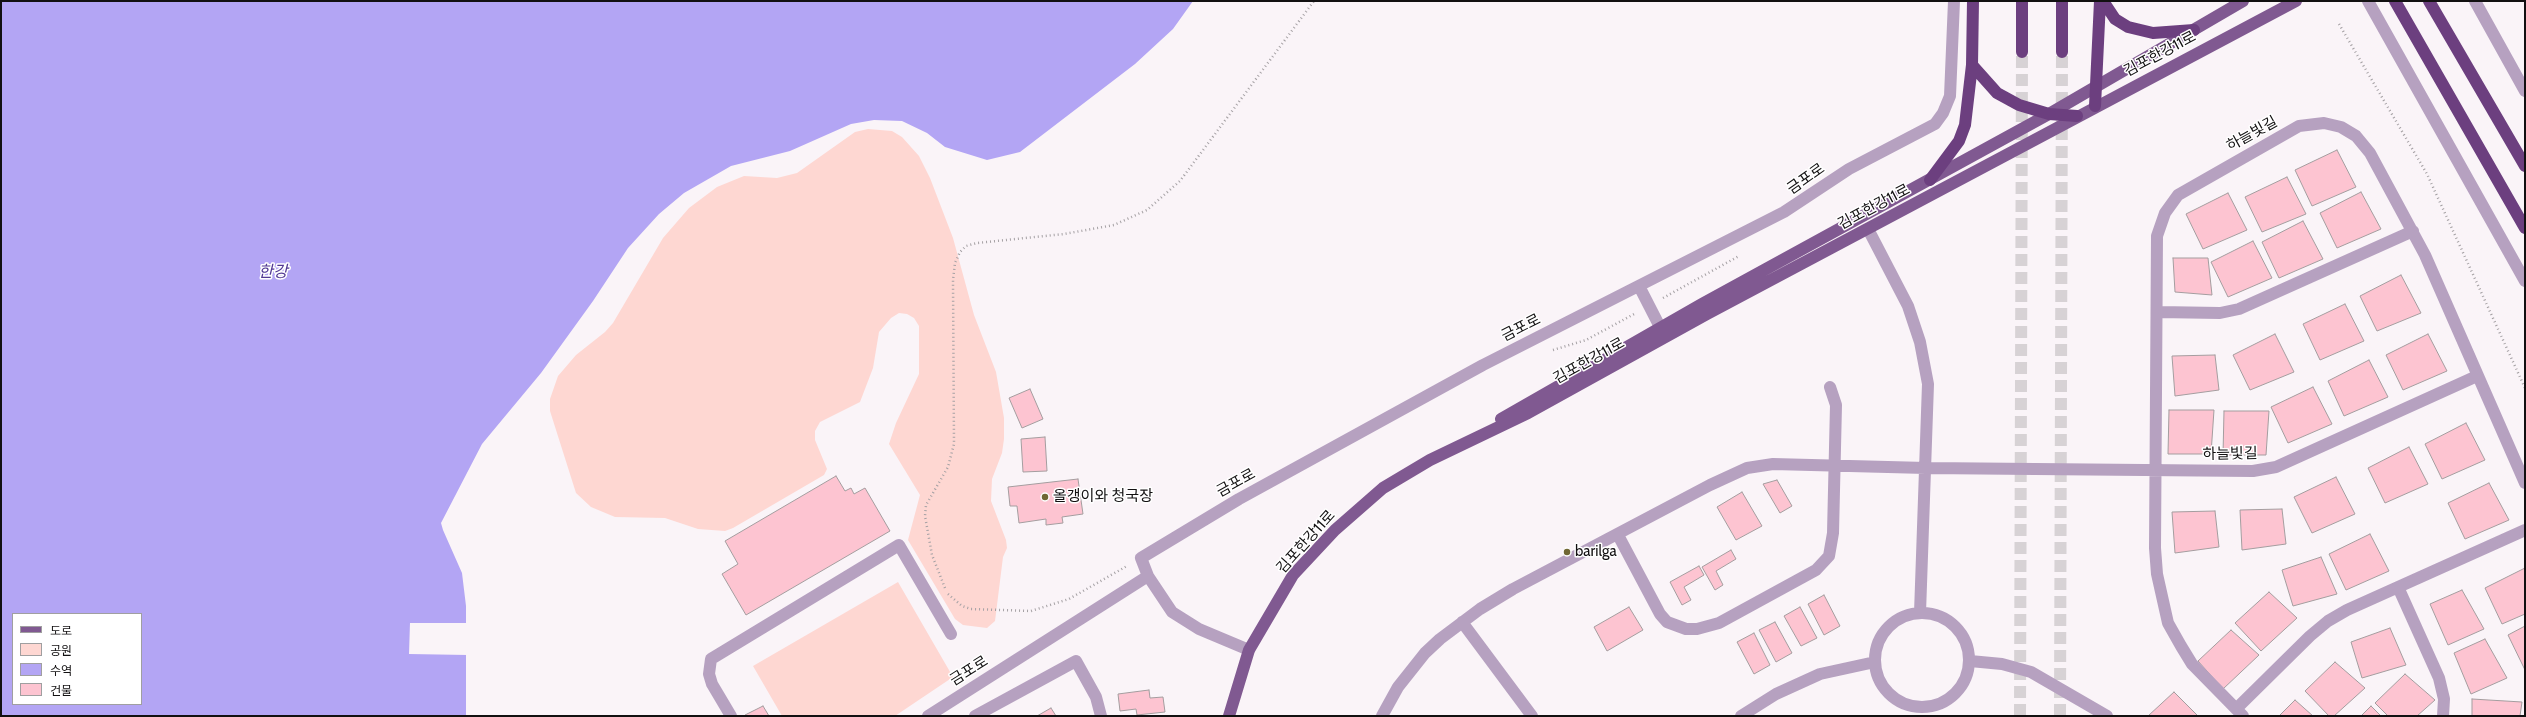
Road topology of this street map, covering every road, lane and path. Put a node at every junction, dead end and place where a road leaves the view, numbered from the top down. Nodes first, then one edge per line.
1 (1314, 1) edge
2 (1954, 1) edge
3 (1973, 1) edge
4 (2022, 1) edge
5 (2062, 1) edge
6 (2101, 1) edge
7 (2243, 1) edge
8 (2296, 1) edge
9 (2368, 1) edge
10 (2395, 1) edge
11 (2430, 1) edge
12 (2475, 1) edge
13 (2339, 24) dead end
14 (2194, 30) junction
15 (2022, 52) tunnel mouth
16 (2062, 52) tunnel mouth
17 (1972, 66) junction
18 (2096, 87) junction
19 (2525, 91) edge
20 (2095, 106) junction
21 (2049, 114) junction
22 (2077, 116) junction
23 (2525, 166) edge
24 (1930, 180) junction
25 (2525, 228) edge
26 (1868, 229) junction
27 (2413, 231) junction
28 (1741, 254) dead end
29 (2525, 281) edge
30 (1639, 286) junction
31 (1649, 307) junction
32 (2158, 312) junction
33 (1660, 327) junction
34 (1546, 353) dead end
35 (2477, 376) junction
36 (1830, 387) dead end
37 (2525, 388) edge
38 (1468, 440) junction
39 (1835, 466) junction
40 (1926, 468) junction
41 (2155, 470) junction
42 (2525, 483) edge
43 (2525, 530) edge
44 (1618, 535) junction
45 (1142, 558) junction
46 (1148, 576) junction
47 (2398, 587) junction
48 (1920, 613) junction
49 (1462, 622) junction
50 (951, 634) dead end
51 (1249, 650) junction
52 (1875, 662) junction
53 (1970, 662) junction
54 (2240, 712) edge
55 (731, 716) edge
56 (928, 716) edge
57 (975, 716) edge
58 (1101, 716) edge
59 (1229, 716) edge
60 (1382, 716) edge
61 (1532, 716) edge
62 (1741, 716) edge
63 (2107, 716) edge
64 (2443, 716) edge

1 - 45 path
2 - 30 street, 금포로
3 - 17 highway
4 - 15 highway
5 - 16 highway
6 - 14 highway
6 - 18 highway
7 - 14 main road, 김포한강11로
8 - 20 main road, 김포한강11로
9 - 29 street
10 - 25 highway
11 - 23 highway
12 - 19 street
13 - 37 path
14 - 18 main road, 김포한강11로
17 - 21 highway
17 - 24 highway
18 - 20 highway
18 - 21 main road, 김포한강11로
20 - 22 main road, 김포한강11로
21 - 22 highway
21 - 24 main road, 김포한강11로
22 - 26 main road, 김포한강11로
24 - 33 main road, 김포한강11로
26 - 38 main road, 김포한강11로
26 - 40 street
27 - 32 street
27 - 32 street, 하늘빛길
27 - 35 street, 하늘빛길
28 - 31 path
30 - 31 street
30 - 45 street, 금포로
31 - 33 street
31 - 34 path
32 - 41 street, 하늘빛길
33 - 38 main road, 김포한강11로
35 - 41 street, 하늘빛길
35 - 42 street, 하늘빛길
36 - 39 street
38 - 51 main road, 김포한강11로
39 - 40 street, 하늘빛길
39 - 44 street, 하늘빛길
39 - 44 street
40 - 41 street, 하늘빛길
40 - 48 street
41 - 54 street, 하늘빛길
43 - 47 street, 하늘빛길
44 - 49 street, 하늘빛길
45 - 46 street
46 - 51 street
46 - 56 street, 금포로
47 - 54 street, 하늘빛길
47 - 64 street
48 - 52 street
48 - 53 street
49 - 60 street, 하늘빛길
49 - 61 street
50 - 55 street
51 - 59 main road, 김포한강11로
52 - 53 street
52 - 62 street
53 - 63 street
57 - 58 street

